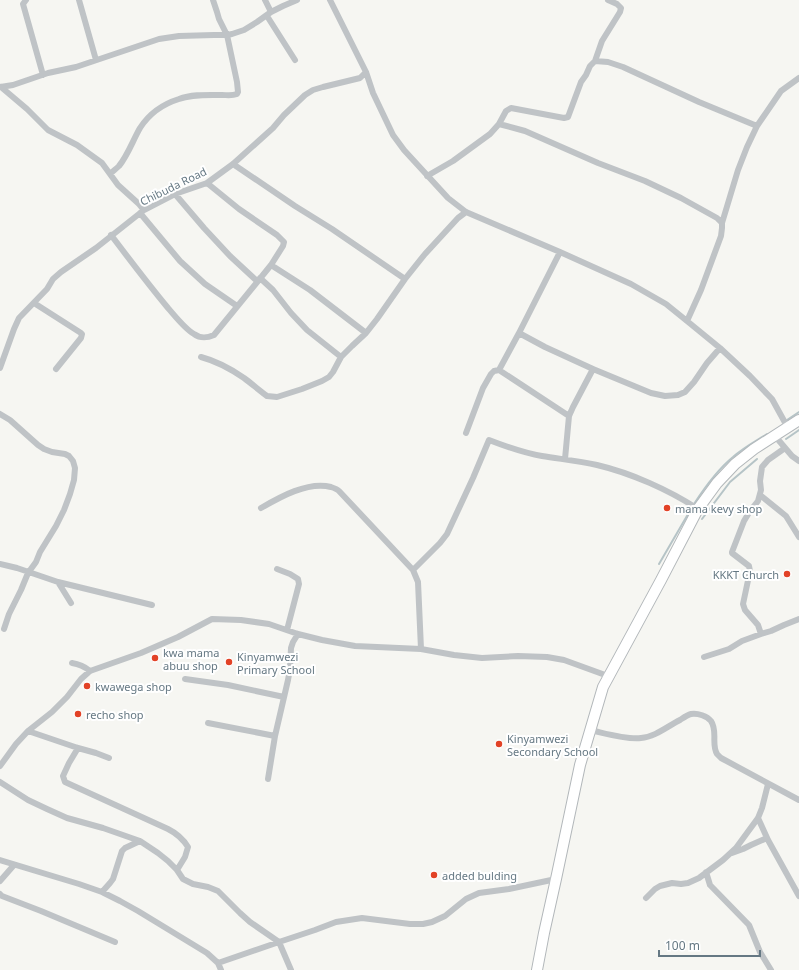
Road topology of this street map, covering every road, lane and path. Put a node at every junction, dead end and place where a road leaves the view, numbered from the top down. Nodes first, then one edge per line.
1 (26, 0) edge
2 (79, 0) edge
3 (213, 0) edge
4 (265, 0) edge
5 (297, 0) edge
6 (330, 0) edge
7 (608, 0) edge
8 (269, 14) junction
9 (227, 35) junction
10 (96, 60) junction
11 (295, 60) dead end
12 (594, 61) junction
13 (366, 72) junction
14 (43, 75) junction
15 (799, 78) edge
16 (1, 87) edge
17 (499, 124) junction
18 (757, 126) junction
19 (233, 164) junction
20 (110, 174) junction
21 (427, 176) junction
22 (207, 183) junction
23 (175, 194) junction
24 (142, 212) junction
25 (466, 212) junction
26 (722, 223) junction
27 (111, 235) junction
28 (560, 252) junction
29 (271, 265) junction
30 (259, 279) junction
31 (405, 279) junction
32 (34, 303) junction
33 (237, 306) junction
34 (687, 320) junction
35 (366, 333) junction
36 (520, 333) junction
37 (720, 348) junction
38 (201, 357) dead end
39 (341, 358) junction
40 (0, 368) edge
41 (56, 369) dead end
42 (593, 369) junction
43 (499, 370) junction
44 (0, 414) edge
45 (569, 416) junction
46 (799, 420) edge
47 (788, 428) junction
48 (466, 433) dead end
49 (775, 436) junction
50 (785, 448) junction
51 (564, 459) junction
52 (799, 461) edge
53 (760, 495) junction
54 (261, 508) dead end
55 (698, 509) junction
56 (799, 537) edge
57 (0, 564) edge
58 (277, 569) dead end
59 (413, 570) junction
60 (28, 573) junction
61 (58, 582) junction
62 (71, 603) dead end
63 (152, 605) dead end
64 (799, 619) edge
65 (4, 629) dead end
66 (287, 630) junction
67 (298, 634) junction
68 (761, 634) junction
69 (421, 649) junction
70 (704, 657) dead end
71 (72, 663) dead end
72 (90, 671) junction
73 (608, 676) junction
74 (185, 679) dead end
75 (284, 697) junction
76 (208, 723) dead end
77 (590, 730) junction
78 (28, 731) junction
79 (275, 736) junction
80 (78, 748) junction
81 (109, 758) dead end
82 (0, 766) edge
83 (268, 779) dead end
84 (0, 782) edge
85 (768, 784) junction
86 (799, 800) edge
87 (758, 818) junction
88 (767, 838) junction
89 (140, 841) junction
90 (730, 853) junction
91 (0, 860) edge
92 (14, 865) junction
93 (177, 870) junction
94 (706, 872) junction
95 (556, 880) junction
96 (0, 881) edge
97 (102, 892) junction
98 (0, 894) edge
99 (799, 896) edge
100 (646, 898) dead end
101 (115, 942) dead end
102 (279, 942) junction
103 (218, 963) junction
104 (221, 970) edge
105 (291, 970) edge
106 (537, 970) edge
107 (771, 970) edge

1 - 14 street
2 - 10 street
3 - 9 street
4 - 8 street
5 - 8 street
6 - 13 street
7 - 12 street
8 - 9 street
8 - 11 street
9 - 10 street
9 - 20 street
10 - 14 street
12 - 17 street
12 - 18 street
13 - 19 street, Chibuda Road
13 - 21 street
14 - 16 street
15 - 18 street
16 - 20 street
17 - 21 street
17 - 26 street
18 - 26 street
19 - 22 street, Chibuda Road
19 - 31 street
20 - 24 street
21 - 25 street
22 - 23 street, Chibuda Road
22 - 29 street
23 - 24 street, Chibuda Road
23 - 30 street
24 - 27 street, Chibuda Road
24 - 33 street
25 - 28 street
25 - 31 street
26 - 34 street
27 - 32 street, Chibuda Road
27 - 33 street
28 - 34 street
28 - 36 street
29 - 30 street
29 - 35 street
30 - 33 street
30 - 39 street
31 - 35 street
32 - 40 street, Chibuda Road
32 - 41 street
34 - 37 street
35 - 39 street
36 - 42 street
36 - 43 street
37 - 42 street
37 - 47 street
38 - 39 street
42 - 45 street
43 - 45 street
43 - 48 street
44 - 60 street
45 - 51 street
46 - 47 main road
47 - 49 main road
49 - 50 street
49 - 55 main road
50 - 52 street
50 - 53 street
51 - 55 street
51 - 59 street
53 - 56 street
53 - 68 street
54 - 59 street
55 - 73 main road
57 - 60 street
58 - 66 street
59 - 69 street
60 - 61 street
60 - 65 street
61 - 62 street
61 - 63 street
64 - 68 street
66 - 67 street
66 - 72 street
67 - 69 street
67 - 75 street
68 - 70 street
69 - 73 street
71 - 72 street
72 - 78 street
73 - 77 main road
74 - 75 street
75 - 79 street
76 - 79 street
77 - 85 street
77 - 95 main road
78 - 80 street
78 - 82 street
79 - 83 street
80 - 81 street
80 - 93 street
84 - 89 street
85 - 86 street
85 - 87 street
87 - 88 street
87 - 90 street
88 - 90 street
88 - 99 street
89 - 93 street
89 - 97 street
90 - 94 street
91 - 92 street
92 - 96 street
92 - 97 street
93 - 102 street
94 - 100 street
94 - 107 street
95 - 102 street
95 - 106 main road
97 - 103 street
98 - 101 street
102 - 103 street
102 - 105 street
103 - 104 street

